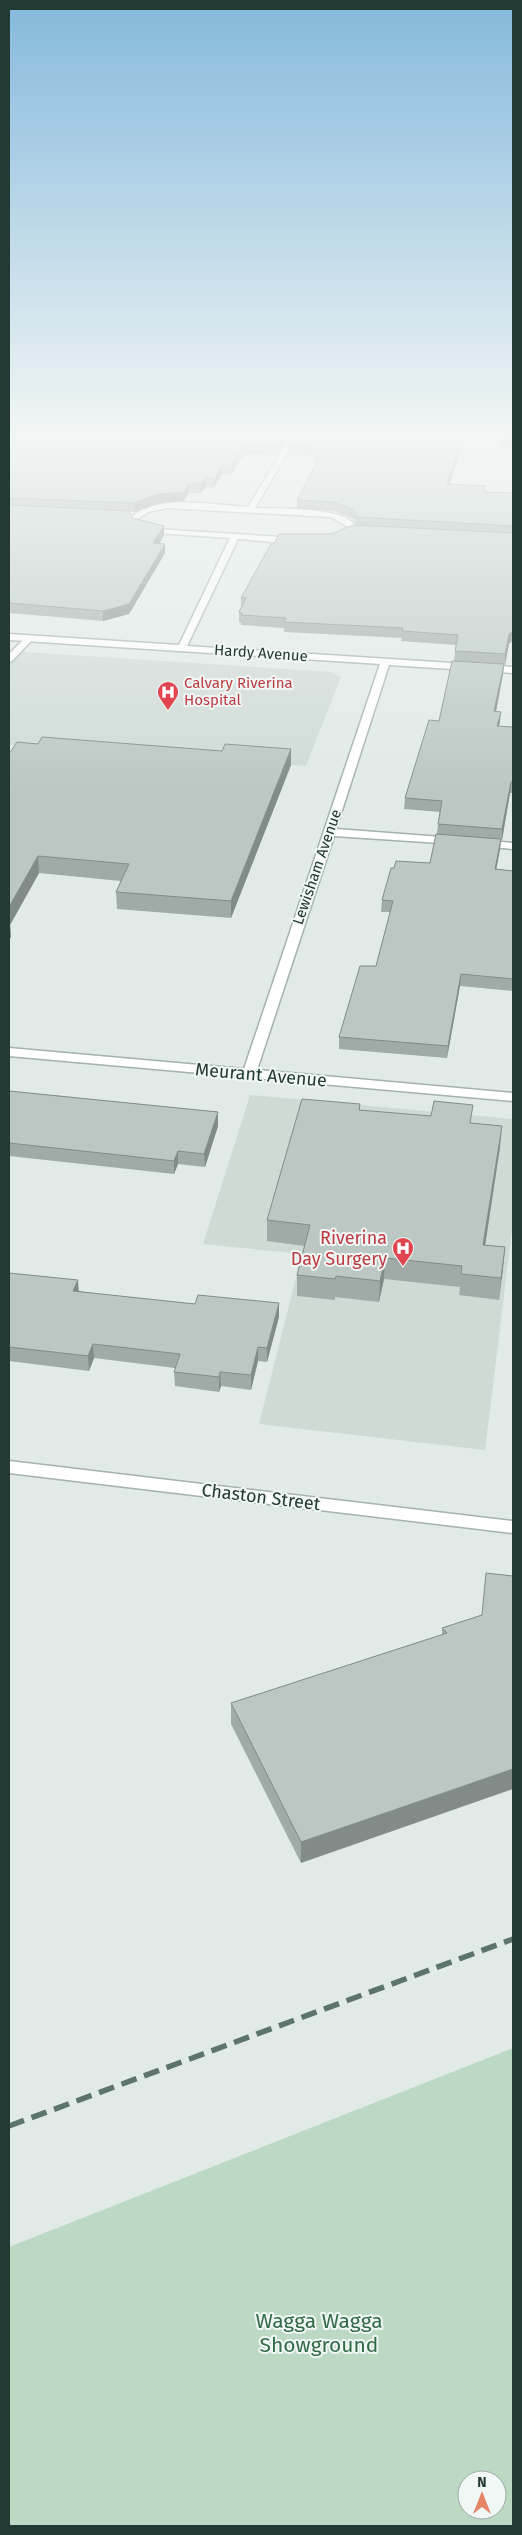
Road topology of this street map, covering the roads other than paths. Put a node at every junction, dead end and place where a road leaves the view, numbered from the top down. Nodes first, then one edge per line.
1 (224, 557) edge
2 (9, 637) edge
3 (30, 638) junction
4 (182, 648) junction
5 (9, 658) edge
6 (386, 661) junction
7 (513, 670) edge
8 (329, 832) junction
9 (513, 846) edge
10 (9, 1052) edge
11 (249, 1074) junction
12 (513, 1097) edge
13 (9, 1467) edge
14 (513, 1526) edge

1 - 4 street
2 - 3 street, Hardy Avenue
3 - 4 street, Hardy Avenue
3 - 5 street
4 - 6 street, Hardy Avenue
6 - 7 street, Hardy Avenue
6 - 8 street, Lewisham Avenue
8 - 9 street
8 - 11 street, Lewisham Avenue
10 - 11 street, Meurant Avenue
11 - 12 street, Meurant Avenue
13 - 14 street, Chaston Street

